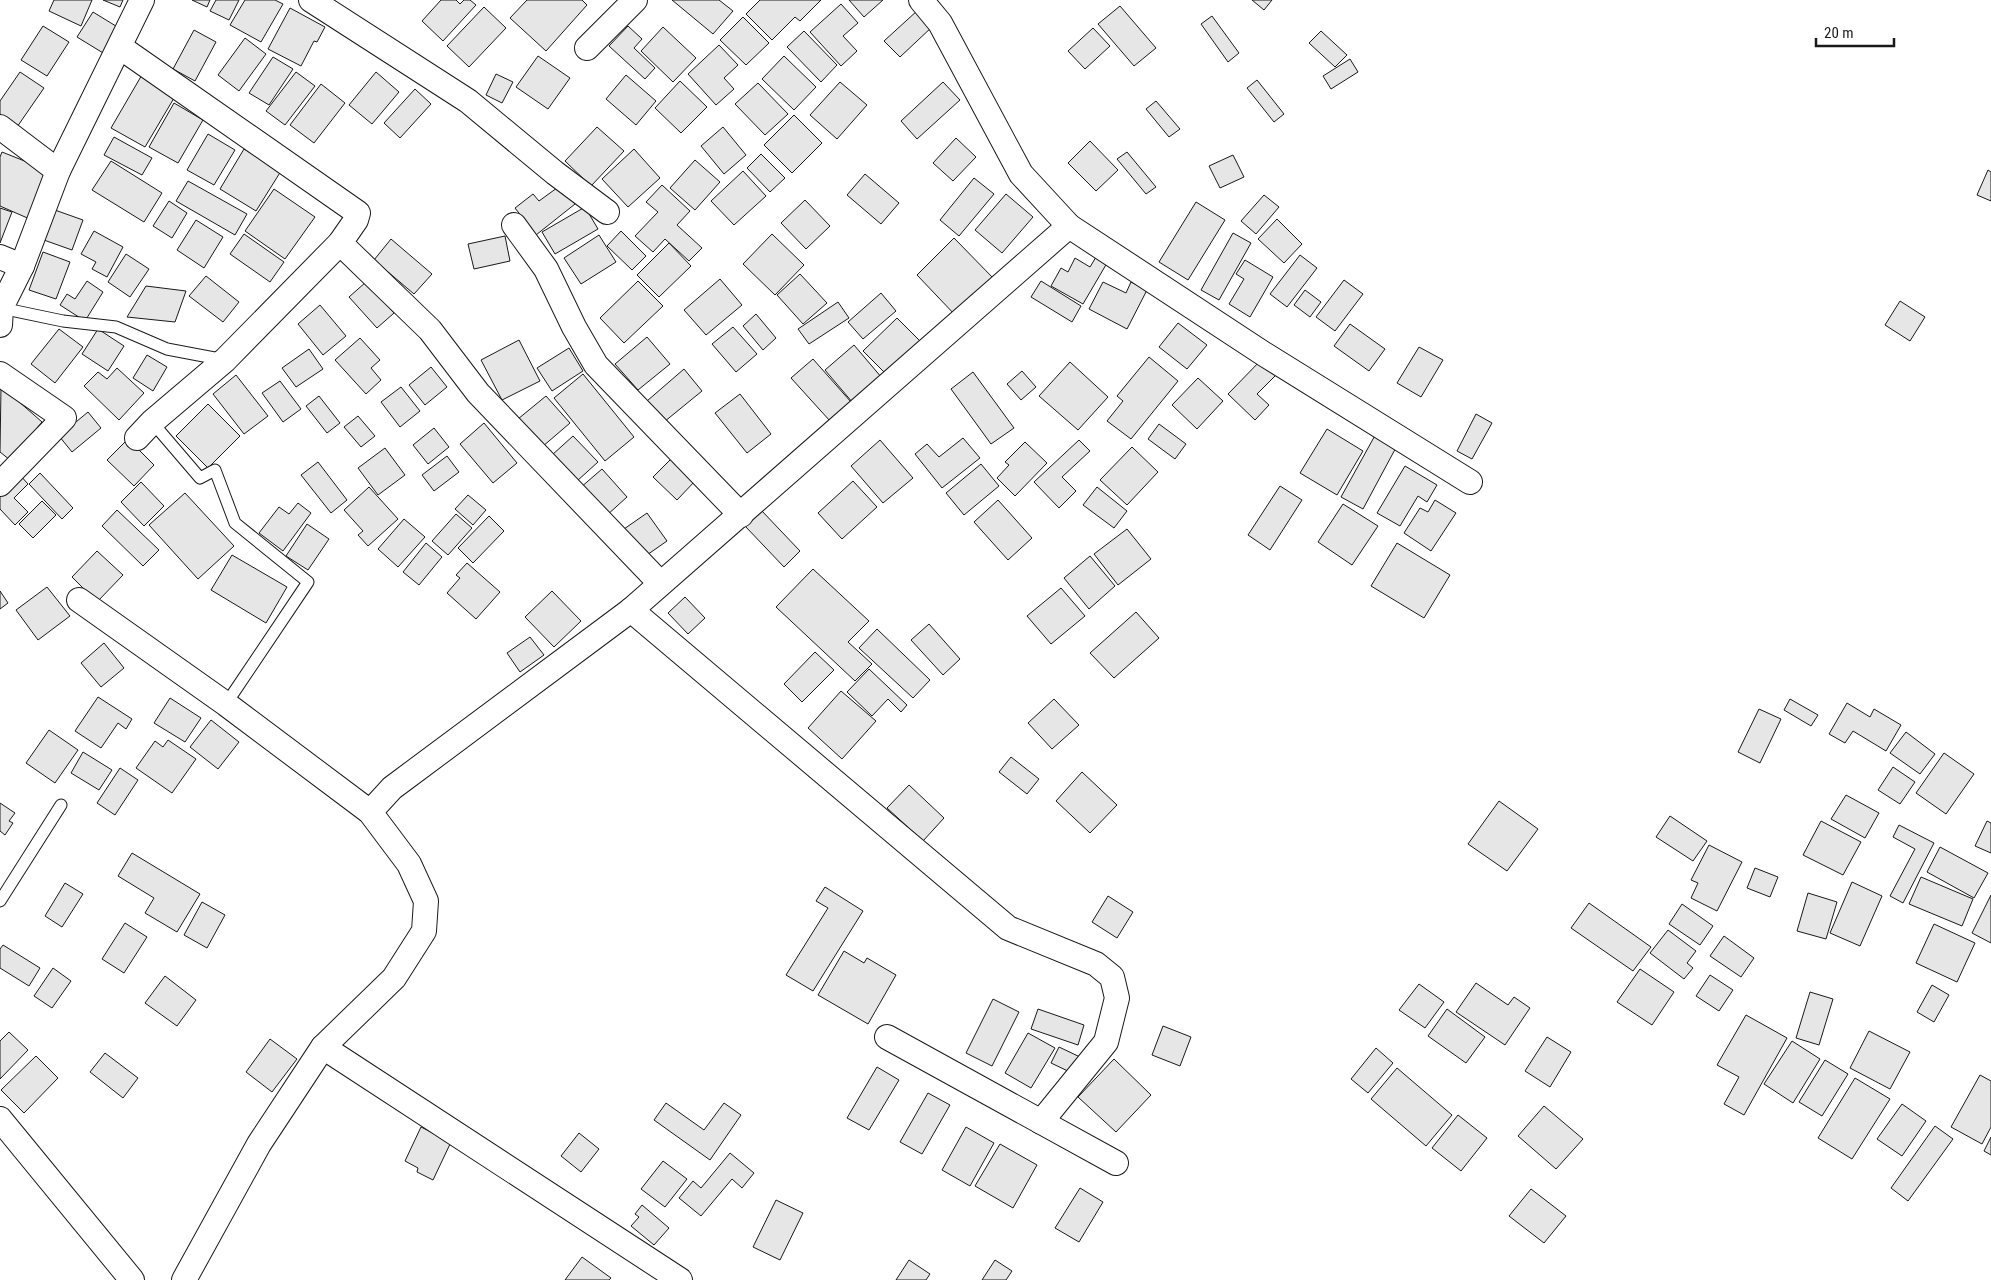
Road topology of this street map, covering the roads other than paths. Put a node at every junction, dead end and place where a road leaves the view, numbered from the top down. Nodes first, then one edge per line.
1 (142, 0) edge
2 (311, 0) edge
3 (635, 0) edge
4 (921, 0) edge
5 (120, 47) junction
6 (586, 48) dead end
7 (0, 127) edge
8 (58, 170) junction
9 (607, 212) dead end
10 (514, 225) dead end
11 (1069, 226) junction
12 (340, 243) junction
13 (0, 257) edge
14 (22, 266) junction
15 (0, 316) edge
16 (225, 360) junction
17 (0, 374) edge
18 (145, 430) joint
19 (1470, 482) dead end
20 (0, 484) edge
21 (741, 515) junction
22 (660, 584) junction
23 (79, 600) dead end
24 (631, 610) junction
25 (226, 704) junction
26 (60, 805) dead end
27 (370, 812) junction
28 (0, 902) edge
29 (887, 1037) dead end
30 (324, 1047) junction
31 (0, 1120) edge
32 (1041, 1122) junction
33 (1116, 1163) dead end
34 (132, 1280) edge
35 (184, 1280) edge
36 (680, 1280) edge

1 - 5 street
2 - 9 street
3 - 6 street
4 - 11 street
5 - 8 street
5 - 12 street
7 - 8 street
8 - 14 street
10 - 21 street
11 - 19 street
11 - 21 street
12 - 16 street
12 - 22 street
13 - 14 street
14 - 15 street
15 - 16 lane
16 - 18 street
17 - 20 street
18 - 25 lane
21 - 22 street
22 - 24 street
23 - 25 street
24 - 27 street
24 - 32 street
25 - 27 street
26 - 28 lane
27 - 30 street
29 - 32 street
30 - 35 street
30 - 36 street
31 - 34 street
32 - 33 street

